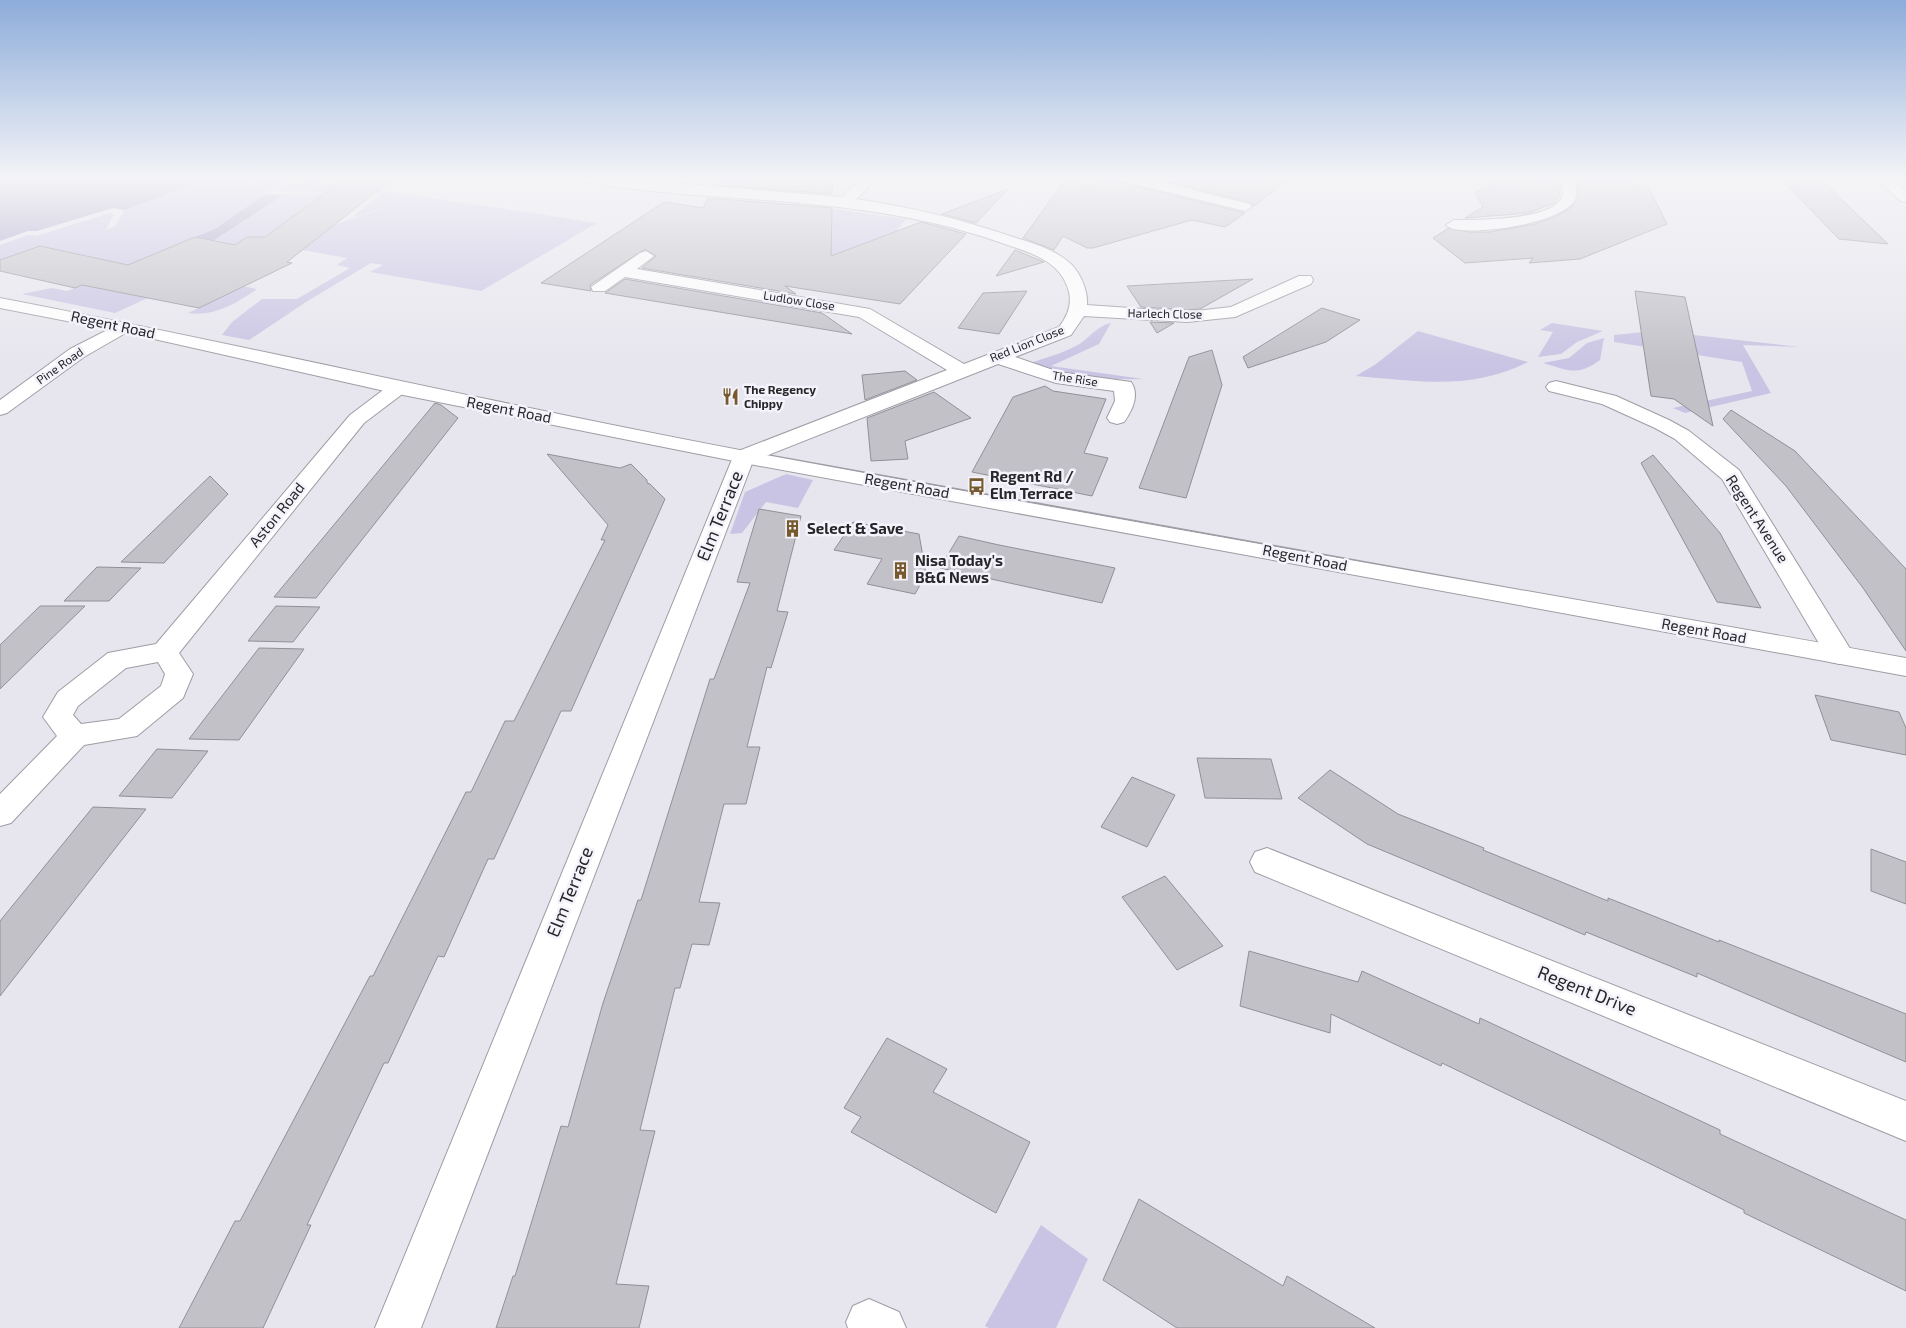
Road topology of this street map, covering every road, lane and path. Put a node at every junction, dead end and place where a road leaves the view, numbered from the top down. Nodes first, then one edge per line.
1 (1008, 240) edge
2 (646, 256) dead end
3 (623, 272) junction
4 (1305, 280) dead end
5 (599, 287) dead end
6 (0, 303) edge
7 (1078, 310) junction
8 (123, 327) junction
9 (994, 357) junction
10 (960, 370) junction
11 (1556, 387) dead end
12 (398, 388) junction
13 (0, 408) edge
14 (1117, 418) dead end
15 (744, 457) junction
16 (165, 652) junction
17 (1840, 655) junction
18 (1906, 667) edge
19 (75, 736) junction
20 (0, 814) edge
21 (1267, 862) dead end
22 (1906, 1121) edge
23 (398, 1328) edge

1 - 7 main road, Red Lion Close
2 - 3 main road
3 - 5 main road
3 - 10 main road, Ludlow Close
4 - 7 main road, Harlech Close
6 - 8 main road, Regent Road
7 - 9 main road, Red Lion Close
8 - 12 main road, Regent Road
8 - 13 main road, Pine Road
9 - 10 main road, Red Lion Close
9 - 14 main road, The Rise
10 - 15 main road, Red Lion Close
11 - 17 main road, Regent Avenue
12 - 15 main road, Regent Road
12 - 16 main road, Aston Road
15 - 17 main road, Regent Road
15 - 23 main road, Elm Terrace
16 - 19 main road
16 - 19 main road
17 - 18 main road, Regent Road
19 - 20 main road
21 - 22 main road, Regent Drive

